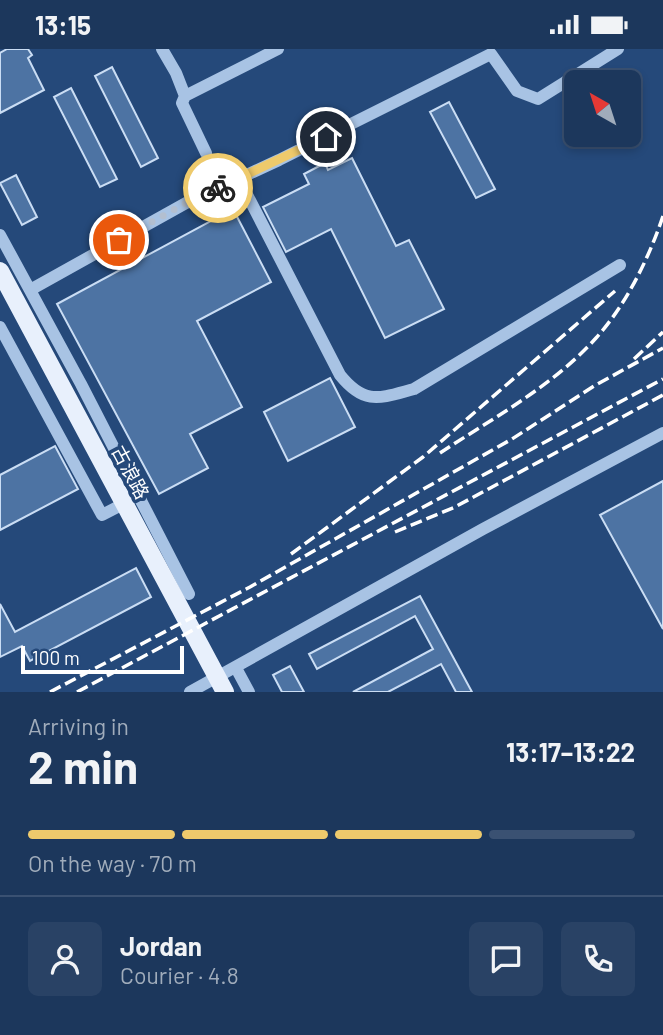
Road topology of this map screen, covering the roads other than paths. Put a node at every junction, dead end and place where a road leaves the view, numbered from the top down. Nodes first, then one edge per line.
1 (162, 49) edge
2 (278, 49) edge
3 (618, 49) edge
4 (185, 96) junction
5 (206, 153) dead end
6 (239, 179) junction
7 (0, 235) edge
8 (620, 265) dead end
9 (0, 271) edge
10 (30, 290) junction
11 (0, 327) edge
12 (663, 433) edge
13 (139, 496) junction
14 (189, 594) dead end
15 (236, 668) junction
16 (206, 688) edge
17 (190, 692) edge
18 (225, 692) edge
19 (248, 692) edge

1 - 4 street
2 - 4 street
3 - 6 street
4 - 5 street
6 - 8 street
6 - 10 street
7 - 10 street
9 - 18 main road, 古浪路
10 - 13 street
11 - 13 street
12 - 15 street
13 - 14 street
15 - 16 street
15 - 19 street
16 - 17 street

